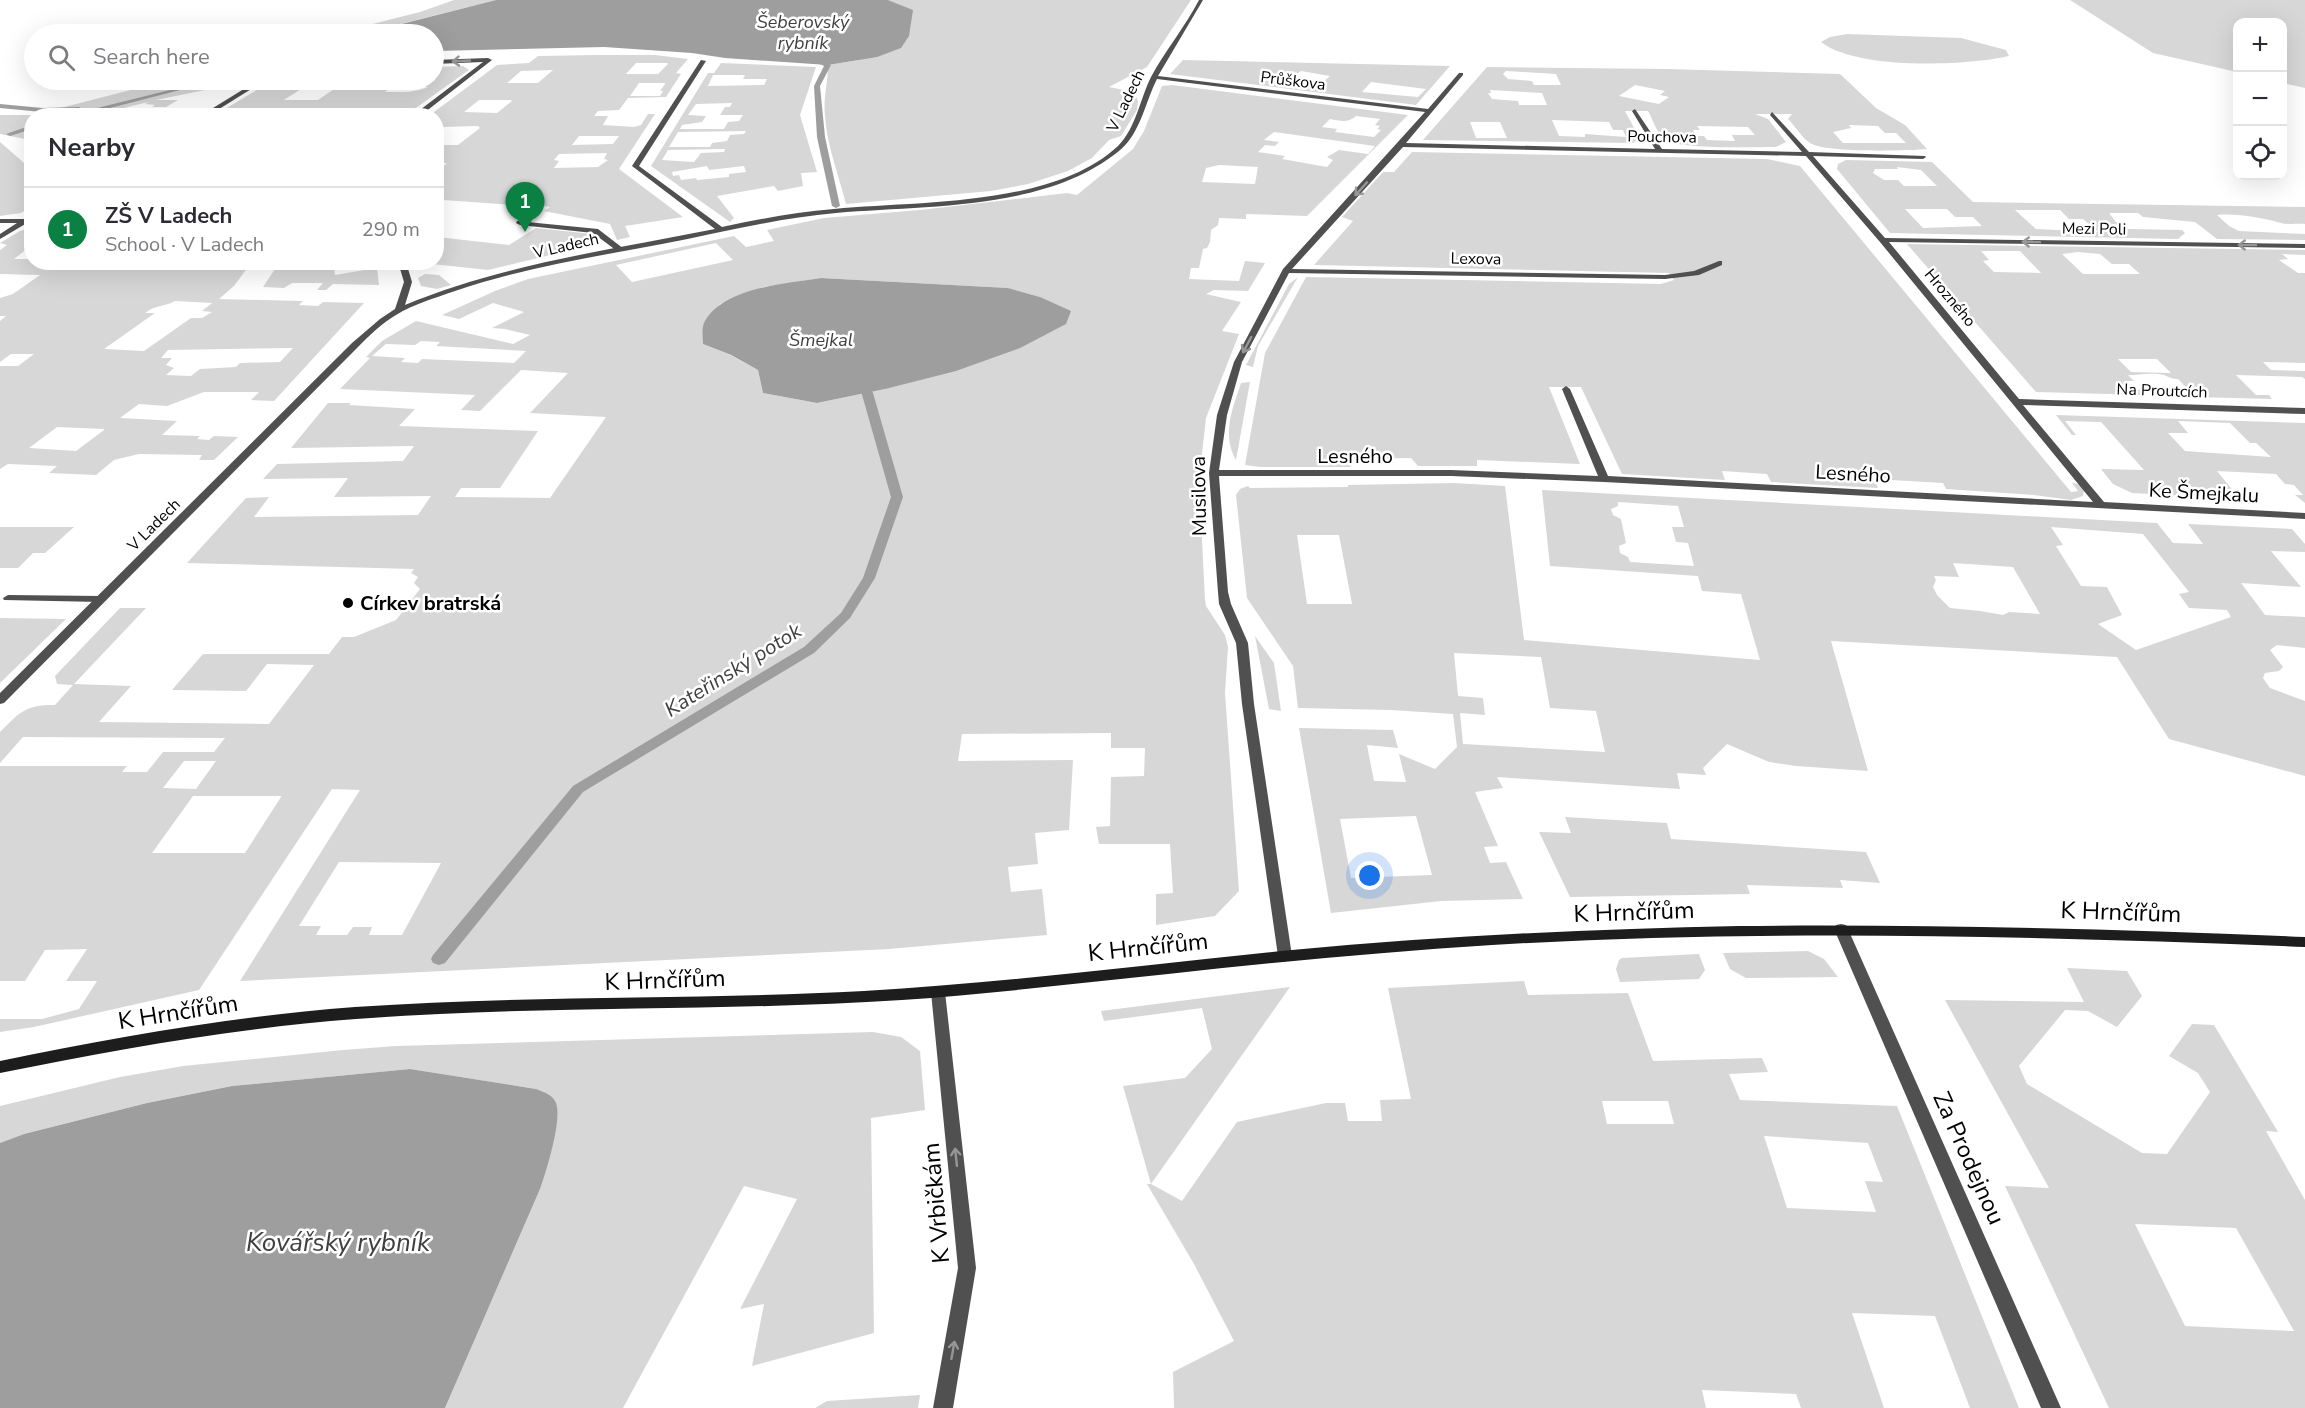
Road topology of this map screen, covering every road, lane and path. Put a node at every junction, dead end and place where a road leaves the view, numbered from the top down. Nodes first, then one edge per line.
1 (1201, 0) edge
2 (444, 62) edge
3 (703, 62) dead end
4 (1461, 74) dead end
5 (1154, 77) junction
6 (246, 90) edge
7 (216, 108) edge
8 (426, 108) edge
9 (1429, 111) junction
10 (1635, 111) dead end
11 (1772, 114) dead end
12 (1401, 145) junction
13 (1660, 151) junction
14 (1808, 154) junction
15 (1923, 157) dead end
16 (24, 220) edge
17 (0, 221) edge
18 (24, 223) edge
19 (520, 223) dead end
20 (721, 230) junction
21 (0, 237) edge
22 (1883, 240) junction
23 (2305, 246) edge
24 (620, 249) junction
25 (1719, 263) dead end
26 (404, 270) edge
27 (1286, 271) junction
28 (399, 310) junction
29 (1566, 389) dead end
30 (2017, 402) junction
31 (2305, 411) edge
32 (1214, 473) junction
33 (1604, 479) junction
34 (2101, 505) junction
35 (2305, 516) edge
36 (8, 598) dead end
37 (101, 599) junction
38 (0, 700) edge
39 (1841, 929) junction
40 (2305, 942) edge
41 (1285, 956) junction
42 (938, 992) junction
43 (0, 1067) edge
44 (943, 1408) edge
45 (2051, 1408) edge

1 - 5 street, V Ladech
8 -> 2 street
3 - 20 street
4 - 9 street, Musilova
5 - 9 street, Průškova
5 - 20 street, V Ladech
6 - 7 street
9 - 12 street, Musilova
10 - 13 street
11 - 14 street, Hrozného
12 - 13 street, Pouchova
12 -> 27 street, Musilova
13 - 14 street, Pouchova
14 - 15 street, Pouchova
14 - 22 street, Hrozného
16 - 17 street
18 - 21 street
19 - 24 street
20 - 24 street, V Ladech
23 -> 22 street, Mezi Poli
22 - 30 street, Hrozného
24 - 28 street, V Ladech
25 - 27 street, Lexova
26 - 28 street
27 -> 32 street, Musilova
28 - 37 street, V Ladech
29 - 33 street
30 - 31 street, Na Proutcích
30 - 34 street, Hrozného
32 - 33 street, Lesného
32 - 41 street, Musilova
33 - 34 street, Lesného
34 - 35 street, Ke Šmejkalu
36 - 37 street
37 - 38 street, V Ladech
39 - 40 street, K Hrnčířům
39 - 41 street, K Hrnčířům
39 - 45 street, Za Prodejnou
41 - 42 street, K Hrnčířům
42 - 43 street, K Hrnčířům
44 -> 42 street, K Vrbičkám

